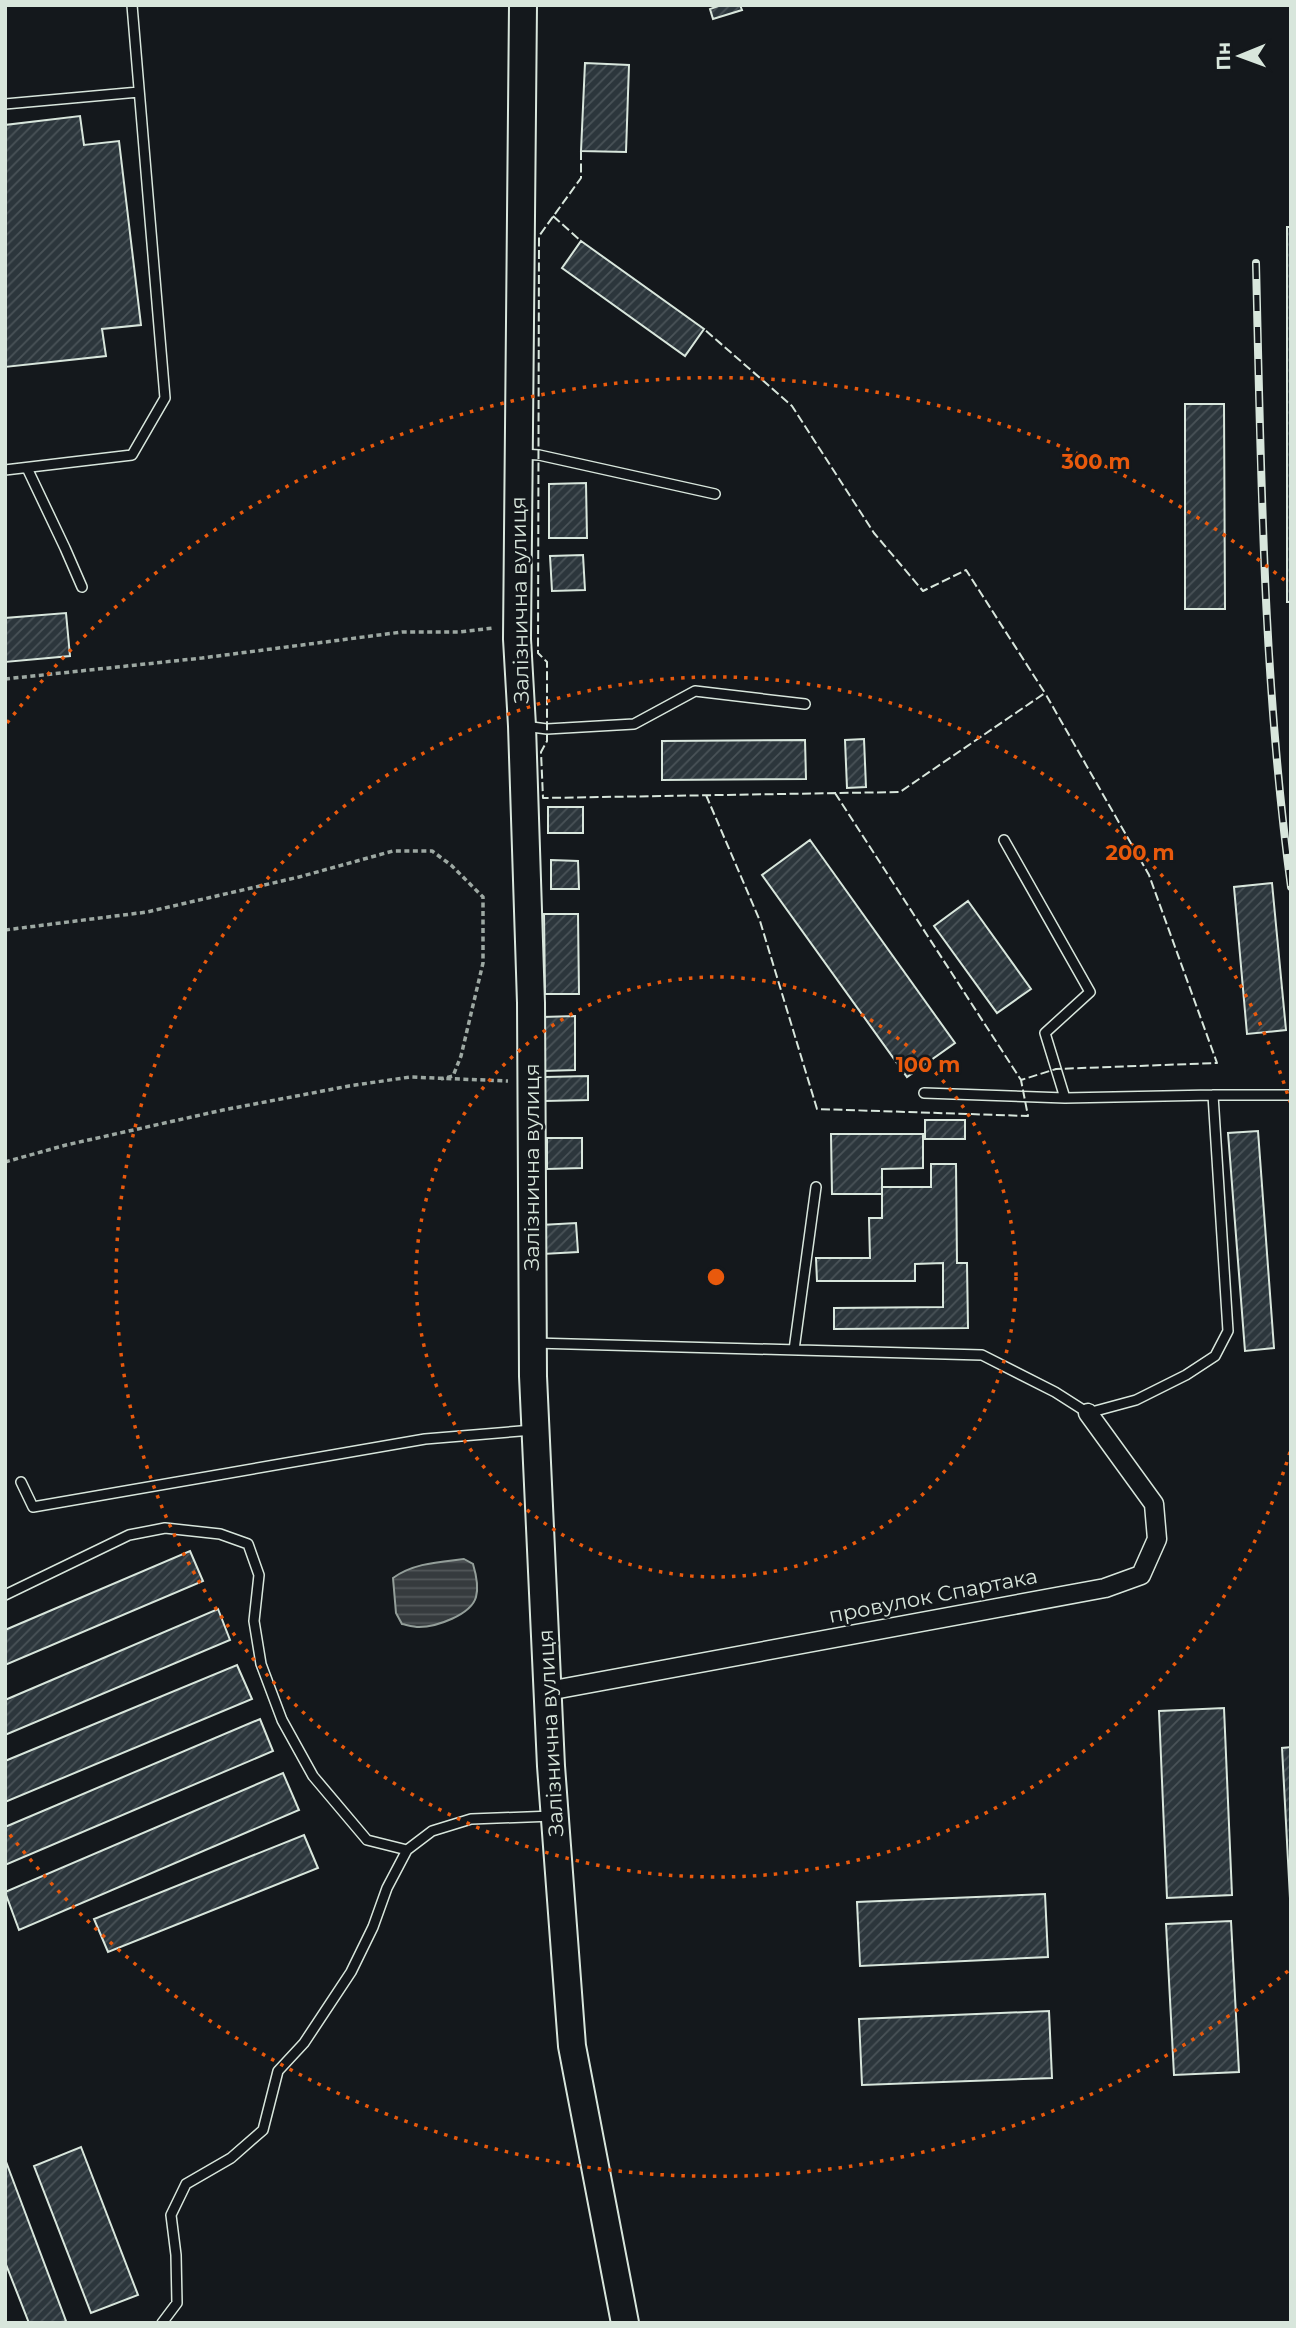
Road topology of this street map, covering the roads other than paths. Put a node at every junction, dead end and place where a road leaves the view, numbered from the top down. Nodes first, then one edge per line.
1 (132, 5) edge
2 (523, 5) edge
3 (139, 92) junction
4 (5, 104) edge
5 (519, 454) junction
6 (27, 468) junction
7 (5, 470) edge
8 (715, 494) dead end
9 (82, 587) dead end
10 (805, 704) dead end
11 (522, 726) junction
12 (1004, 839) dead end
13 (924, 1093) dead end
14 (1291, 1095) edge
15 (1213, 1096) junction
16 (1065, 1098) junction
17 (816, 1187) dead end
18 (533, 1343) junction
19 (794, 1350) junction
20 (1088, 1413) junction
21 (535, 1430) junction
22 (21, 1482) dead end
23 (5, 1595) edge
24 (548, 1691) junction
25 (555, 1816) junction
26 (407, 1850) junction
27 (162, 2323) edge
28 (625, 2323) edge

1 - 3 lane
2 - 5 street, Залізнична вулиця
3 - 4 lane
3 - 6 lane
5 - 8 lane
5 - 11 street, Залізнична вулиця
6 - 7 lane
6 - 9 lane
10 - 11 lane
11 - 18 street, Залізнична вулиця
12 - 16 lane
13 - 16 lane
14 - 15 lane
15 - 16 lane
15 - 20 lane
17 - 19 lane
18 - 19 lane
18 - 21 street, Залізнична вулиця
19 - 20 lane
20 - 24 street, провулок Спартака
21 - 22 lane
21 - 24 street, Залізнична вулиця
23 - 26 lane
24 - 25 street, Залізнична вулиця
25 - 26 lane
25 - 28 street, Залізнична вулиця
26 - 27 lane

